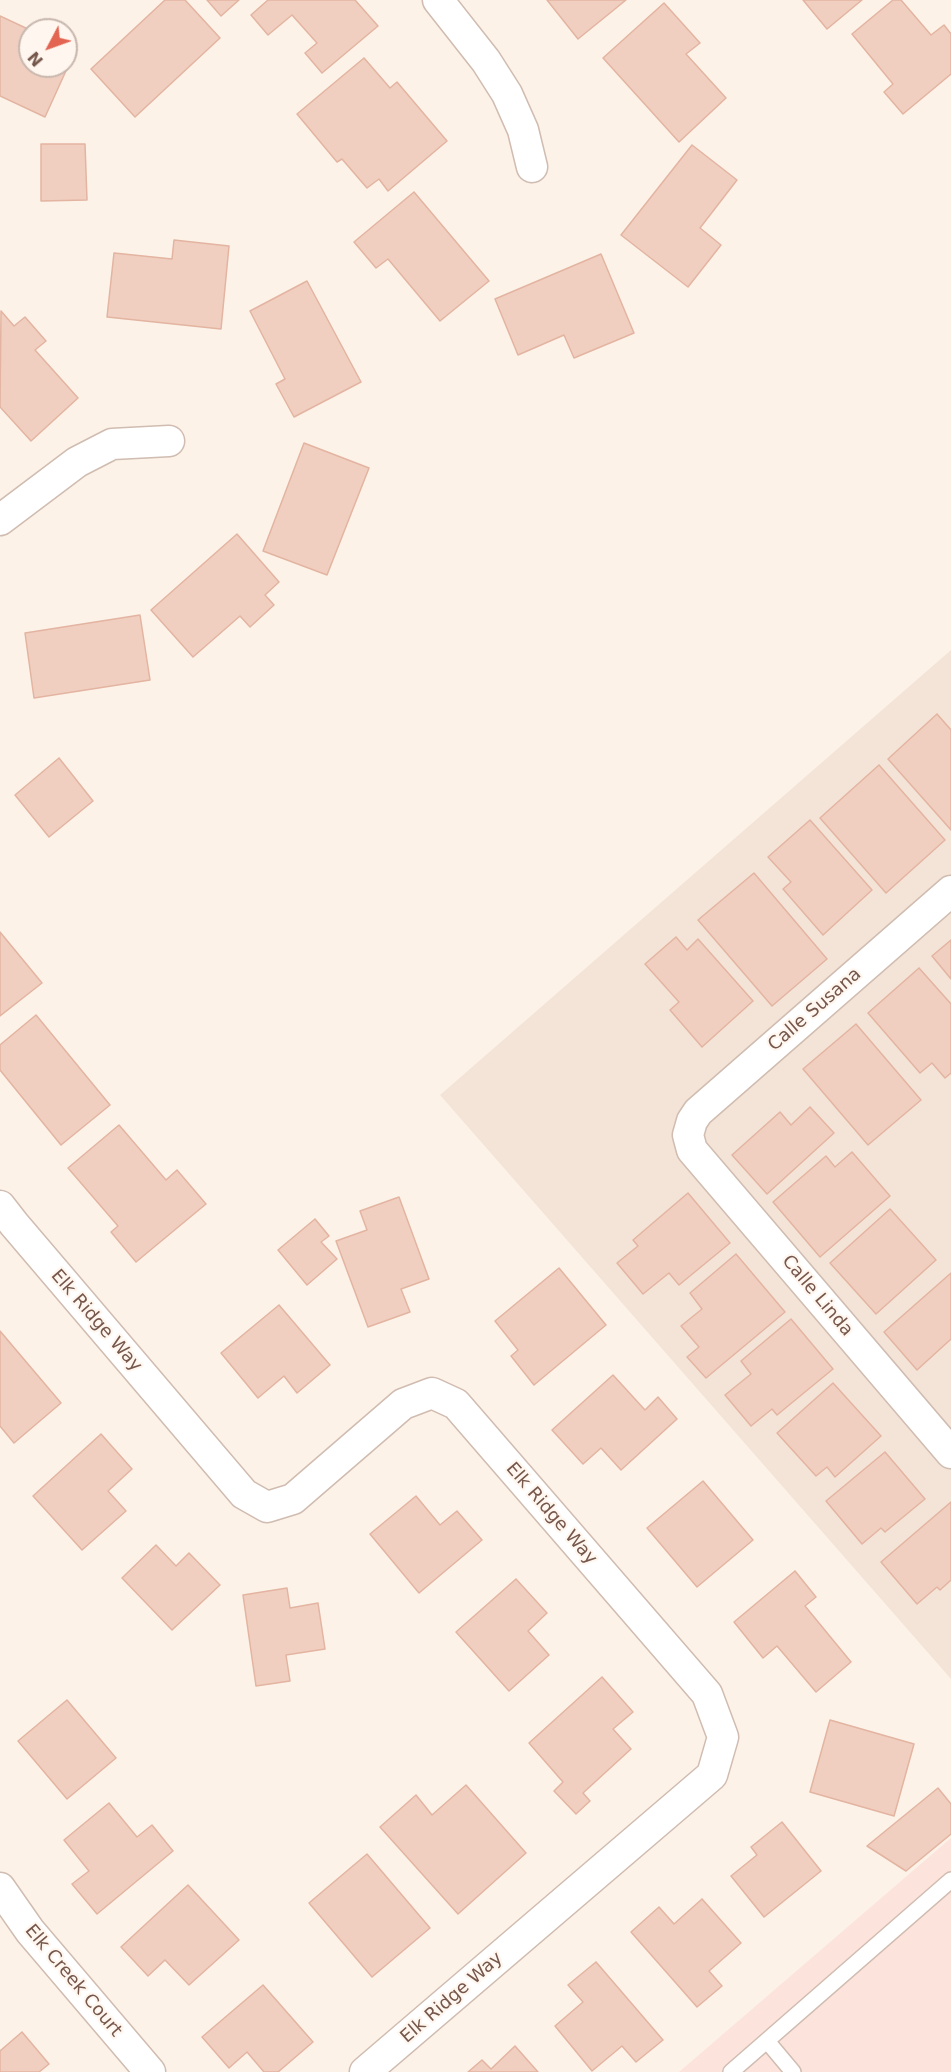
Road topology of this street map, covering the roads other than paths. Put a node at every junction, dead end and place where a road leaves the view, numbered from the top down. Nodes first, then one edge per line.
1 (438, 0) edge
2 (532, 167) dead end
3 (169, 441) dead end
4 (0, 520) edge
5 (951, 891) edge
6 (688, 1136) joint
7 (0, 1206) edge
8 (951, 1453) edge
9 (951, 1880) edge
10 (0, 1888) edge
11 (767, 2041) junction
12 (150, 2072) edge
13 (365, 2072) edge
14 (731, 2072) edge
15 (793, 2072) edge

1 - 2 street
3 - 4 street
5 - 6 street, Calle Susana
6 - 8 street, Calle Linda
7 - 13 street, Elk Ridge Way
9 - 11 lane
10 - 12 street, Elk Creek Court
11 - 14 lane
11 - 15 lane

